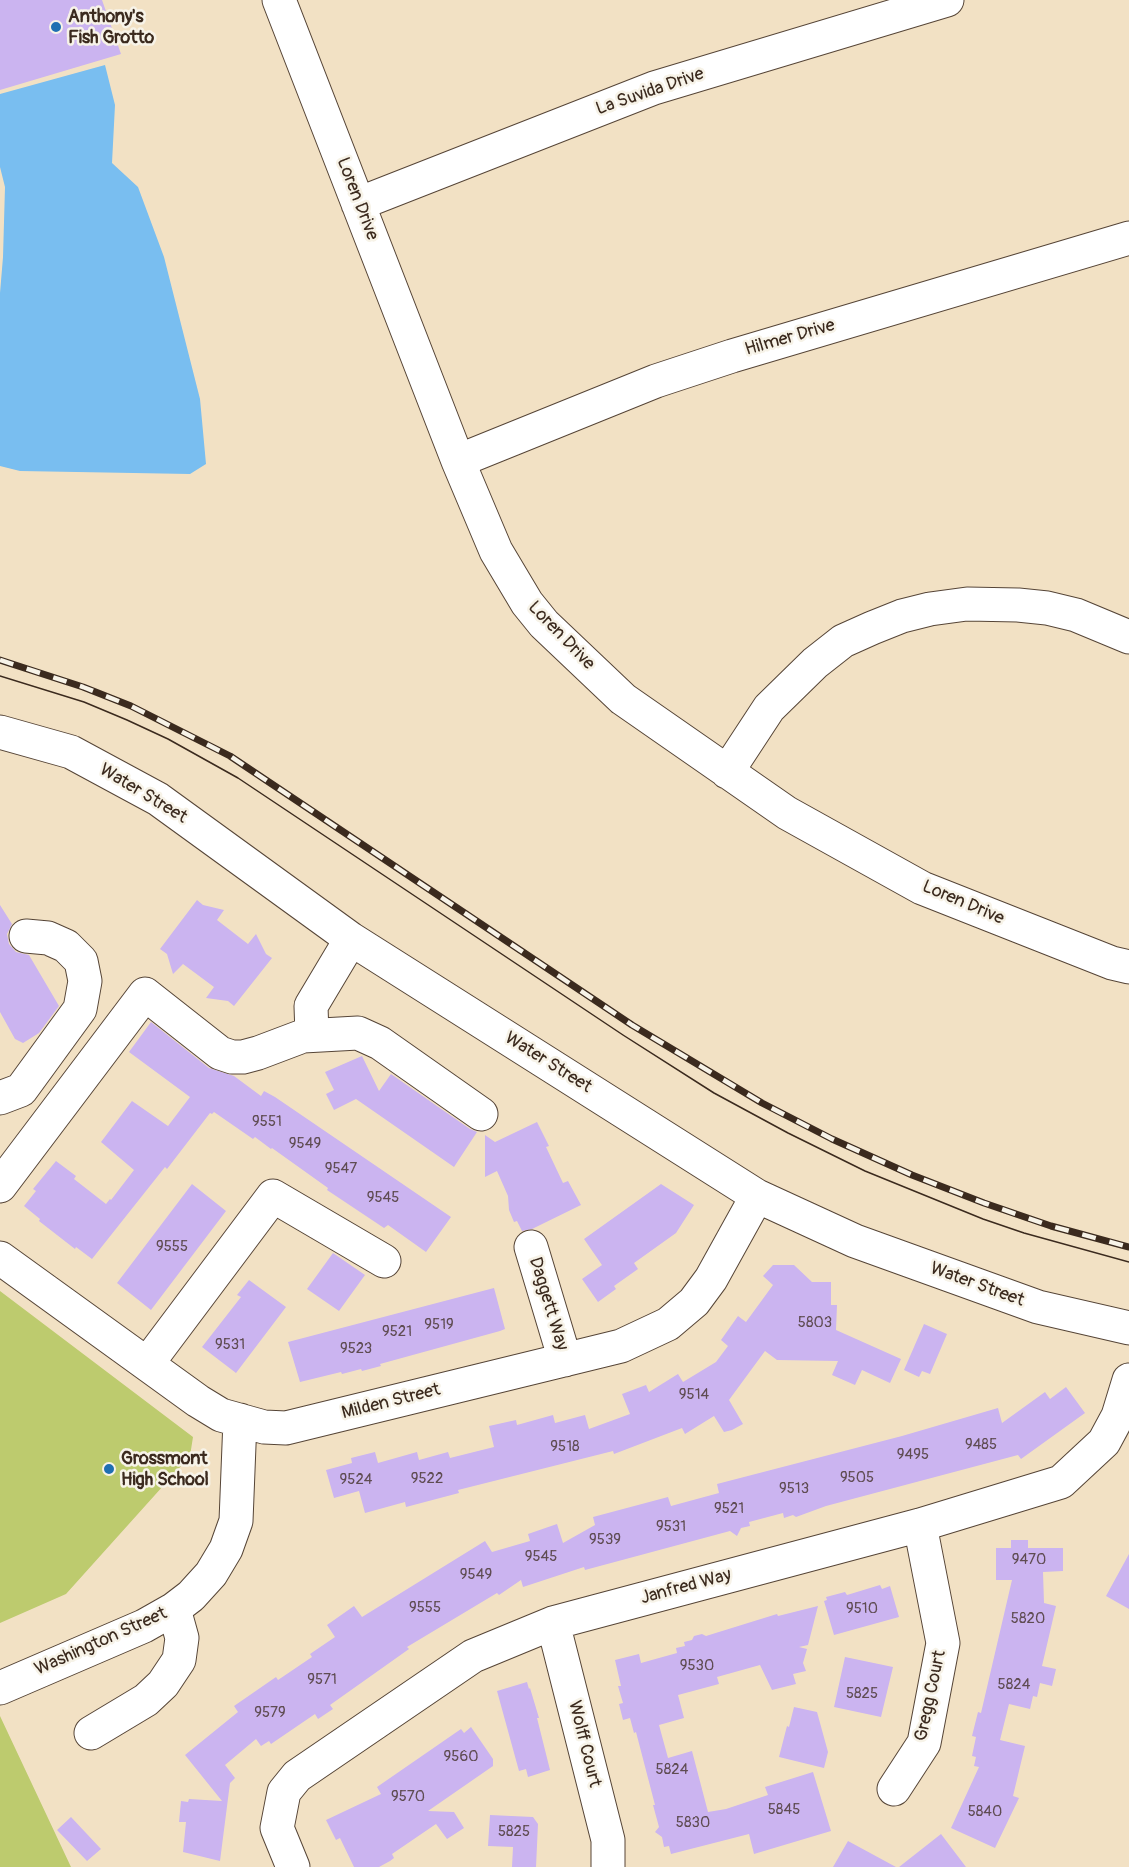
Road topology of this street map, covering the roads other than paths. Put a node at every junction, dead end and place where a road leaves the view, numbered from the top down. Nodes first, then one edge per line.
1 (279, 0) edge
2 (947, 0) edge
3 (358, 204) junction
4 (1129, 238) edge
5 (458, 461) junction
6 (1129, 637) edge
7 (0, 732) edge
8 (727, 772) junction
9 (26, 936) dead end
10 (351, 939) junction
11 (1129, 967) edge
12 (312, 1035) junction
13 (0, 1098) edge
14 (481, 1114) dead end
15 (0, 1186) edge
16 (757, 1196) junction
17 (531, 1247) dead end
18 (0, 1258) edge
19 (384, 1261) dead end
20 (1129, 1328) edge
21 (566, 1360) junction
22 (147, 1364) junction
23 (1129, 1380) edge
24 (240, 1420) junction
25 (921, 1525) junction
26 (174, 1609) junction
27 (554, 1623) junction
28 (0, 1688) edge
29 (91, 1733) dead end
30 (894, 1789) dead end
31 (288, 1857) edge
32 (608, 1867) edge

1 - 3 street, Loren Drive
2 - 3 street, La Suvida Drive
3 - 5 street, Loren Drive
4 - 5 street, Hilmer Drive
5 - 8 street, Loren Drive
6 - 8 street
7 - 10 street, Water Street
8 - 11 street, Loren Drive
9 - 13 street
10 - 12 street
10 - 16 street, Water Street
12 - 14 street
12 - 15 street
16 - 20 street, Water Street
16 - 21 street, Milden Street
17 - 21 street, Daggett Way
18 - 22 street, Milden Street
19 - 22 street
21 - 24 street, Milden Street
22 - 24 street, Milden Street
23 - 25 street, Janfred Way
24 - 26 street, Washington Street
25 - 27 street, Janfred Way
25 - 30 street, Gregg Court
26 - 28 street, Washington Street
26 - 29 street
27 - 31 street, Janfred Way
27 - 32 street, Wolff Court

